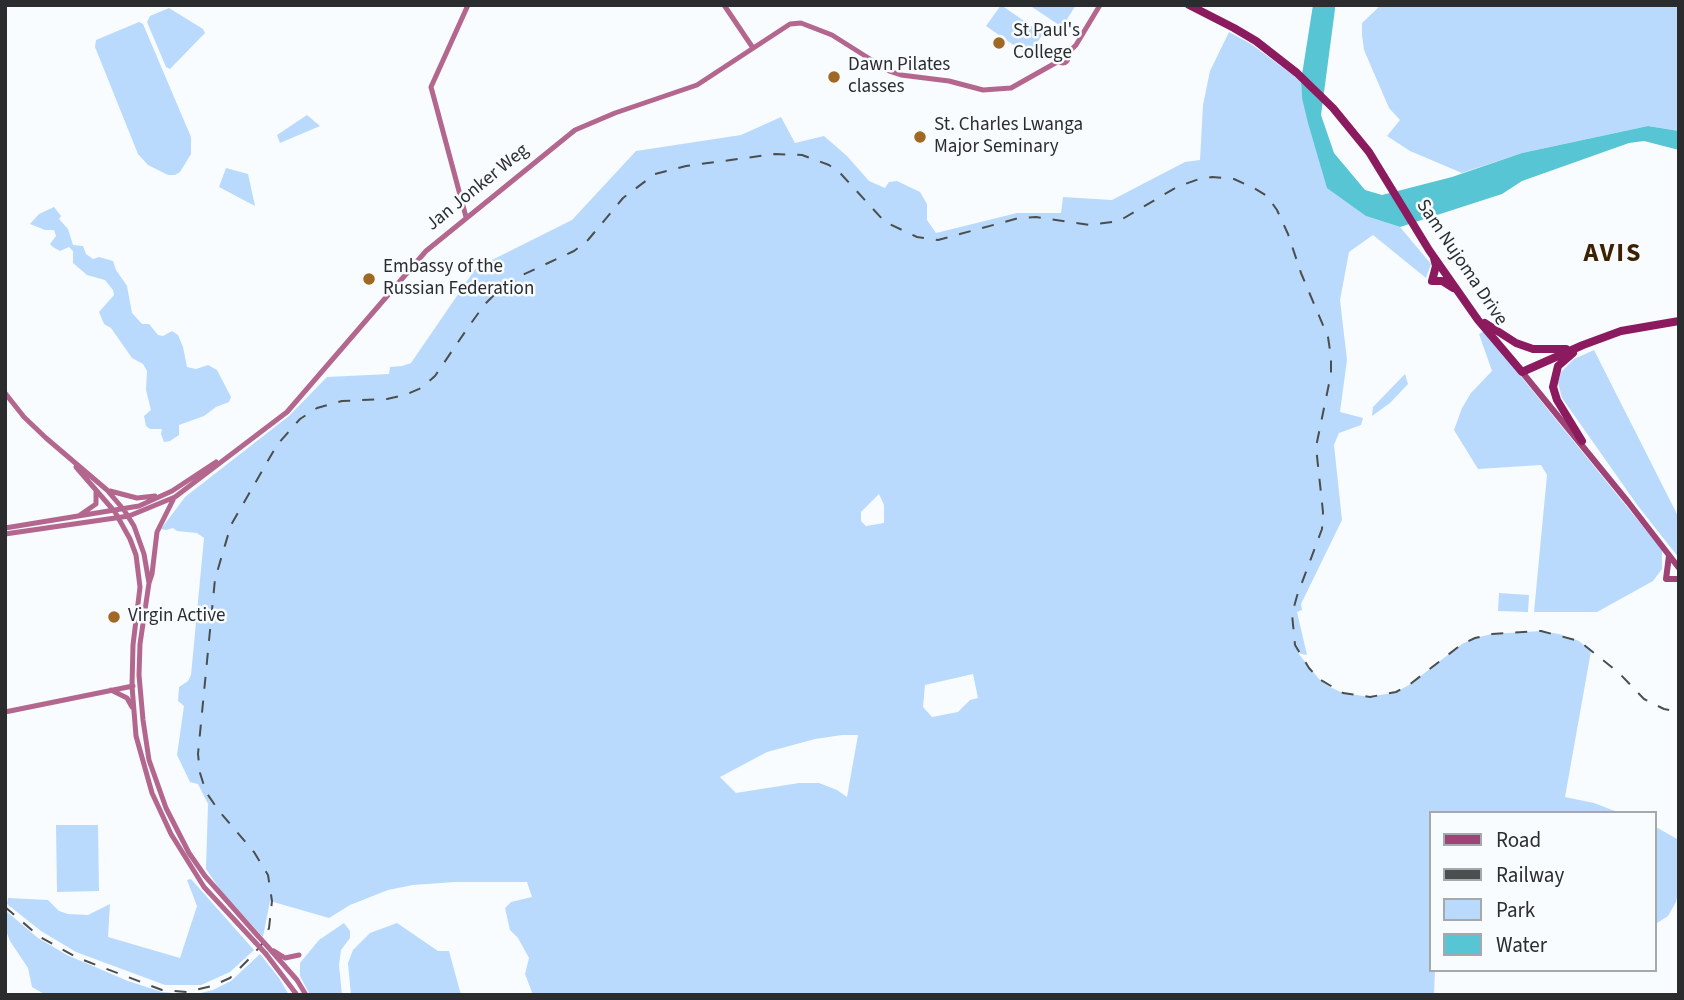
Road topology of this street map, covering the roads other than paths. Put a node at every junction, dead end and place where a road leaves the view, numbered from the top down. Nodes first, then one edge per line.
1 (468, 5) edge
2 (724, 5) edge
3 (1100, 5) edge
4 (1189, 5) edge
5 (1200, 5) edge
6 (753, 48) junction
7 (1283, 61) junction
8 (466, 217) junction
9 (1429, 250) junction
10 (1459, 292) junction
11 (1476, 315) junction
12 (1679, 321) edge
13 (1485, 323) junction
14 (1583, 345) junction
15 (1523, 371) junction
16 (5, 393) edge
17 (1582, 441) junction
18 (72, 462) junction
19 (1614, 485) junction
20 (107, 490) junction
21 (96, 491) junction
22 (173, 494) junction
23 (124, 510) junction
24 (115, 512) junction
25 (77, 516) junction
26 (129, 516) junction
27 (119, 518) junction
28 (5, 528) edge
29 (5, 534) edge
30 (1669, 554) junction
31 (1679, 568) edge
32 (1679, 579) edge
33 (149, 583) junction
34 (132, 686) junction
35 (140, 686) junction
36 (111, 690) junction
37 (134, 710) junction
38 (6, 712) edge
39 (256, 939) junction
40 (267, 949) junction
41 (299, 956) dead end
42 (295, 995) edge
43 (306, 995) edge

1 - 8 main road
2 - 6 main road
3 - 6 main road, Jan Jonker Weg
4 - 7 highway, Sam Nujoma Drive
5 - 7 highway, Sam Nujoma Drive
6 - 8 main road, Jan Jonker Weg
7 - 9 highway, Sam Nujoma Drive
8 - 22 main road, Jan Jonker Weg
9 - 10 highway, Sam Nujoma Drive
9 - 10 highway
10 - 11 highway, Sam Nujoma Drive
11 - 13 highway
11 - 15 highway, Sam Nujoma Drive
12 - 14 highway
13 - 14 highway
13 - 15 highway
14 - 15 highway
14 - 17 highway
15 - 17 main road, Sam Nujoma Drive
15 - 19 main road, Sam Nujoma Drive
16 - 18 main road
17 - 19 main road, Sam Nujoma Drive
18 - 20 main road
18 - 21 main road
19 - 30 main road, Sam Nujoma Drive
20 - 22 main road
20 - 23 main road
21 - 24 main road
21 - 25 main road
22 - 23 main road, Jan Jonker Weg
22 - 26 main road, Jan Jonker Weg
22 - 33 main road
23 - 24 main road, Jan Jonker Weg
23 - 26 main road
24 - 25 main road, Jan Jonker Weg
24 - 27 main road
25 - 28 main road, Jan Jonker Weg
26 - 27 main road, Jan Jonker Weg
26 - 33 main road
27 - 29 main road, Jan Jonker Weg
27 - 34 main road
30 - 31 main road, Sam Nujoma Drive
30 - 32 main road
33 - 35 main road
34 - 35 main road
34 - 36 main road
34 - 37 main road
35 - 39 main road
36 - 37 main road
36 - 38 main road
37 - 39 main road
39 - 40 main road, bridge
40 - 41 main road
40 - 42 main road
40 - 43 main road

